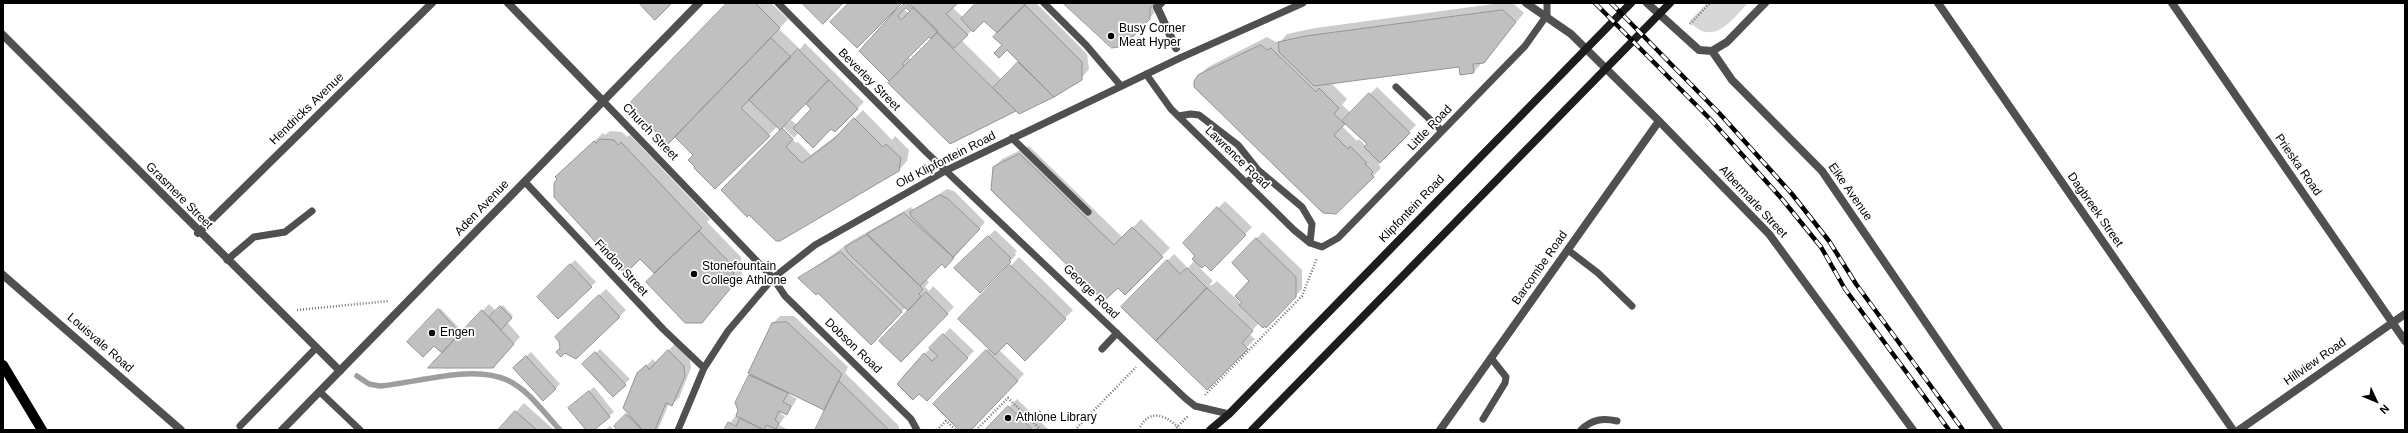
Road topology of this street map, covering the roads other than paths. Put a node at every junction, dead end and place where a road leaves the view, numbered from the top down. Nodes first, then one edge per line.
1 (432, 3) edge
2 (508, 3) edge
3 (699, 3) edge
4 (778, 3) edge
5 (1044, 3) edge
6 (1161, 3) edge
7 (1303, 3) edge
8 (1526, 3) edge
9 (1547, 3) edge
10 (1631, 3) edge
11 (1647, 3) edge
12 (1670, 3) edge
13 (1765, 3) edge
14 (1938, 3) edge
15 (2172, 3) edge
16 (1547, 15) junction
17 (3, 35) edge
18 (1176, 48) dead end
19 (1712, 51) junction
20 (1146, 74) junction
21 (1121, 86) junction
22 (1396, 87) dead end
23 (603, 101) junction
24 (1178, 116) junction
25 (1659, 121) junction
26 (1442, 131) junction
27 (1012, 138) junction
28 (947, 170) junction
29 (1258, 170) junction
30 (525, 182) junction
31 (1247, 183) junction
32 (312, 211) dead end
33 (1088, 212) dead end
34 (198, 233) junction
35 (1310, 243) junction
36 (1322, 247) joint
37 (1568, 250) junction
38 (226, 260) junction
39 (3, 275) edge
40 (773, 278) junction
41 (1632, 306) dead end
42 (2405, 314) edge
43 (2392, 323) junction
44 (1118, 333) junction
45 (2405, 341) edge
46 (316, 348) junction
47 (1102, 349) dead end
48 (1491, 358) junction
49 (3, 365) edge
50 (704, 368) junction
51 (340, 372) junction
52 (320, 392) junction
53 (1229, 414) junction
54 (1483, 419) dead end
55 (1617, 421) dead end
56 (240, 426) dead end
57 (1254, 429) edge
58 (1443, 429) edge
59 (42, 430) edge
60 (181, 430) edge
61 (282, 430) edge
62 (360, 430) edge
63 (678, 430) edge
64 (917, 430) edge
65 (1210, 430) edge
66 (1581, 430) edge
67 (1913, 430) edge
68 (1999, 430) edge
69 (2233, 430) edge
70 (2238, 430) edge

1 - 34 street, Hendricks Avenue
2 - 23 street, Church Street
3 - 23 street, Aden Avenue
4 - 28 lane, Beverley Street
5 - 21 lane
6 - 18 street
7 - 20 lane, Old Klipfontein Road
8 - 16 street
9 - 16 lane
10 - 53 main road, Klipfontein Road
11 - 19 street
12 - 57 main road
13 - 19 street
14 - 69 street, Dagbreek Street
15 - 43 street, Prieska Road
16 - 25 street, Albermarle Street
16 - 26 lane, Little Road
17 - 34 street, Grasmere Street
19 - 68 street, Eike Avenue
20 - 21 lane, Old Klipfontein Road
20 - 24 lane, Lawrence Road
21 - 27 lane, Old Klipfontein Road
22 - 26 lane
23 - 30 street, Aden Avenue
23 - 40 lane, Church Street
24 - 29 lane
24 - 31 lane, Lawrence Road
25 - 37 street, Barcombe Road
25 - 67 street, Albermarle Street
26 - 36 lane, Little Road
27 - 28 lane, Old Klipfontein Road
27 - 33 lane
28 - 40 lane, Old Klipfontein Road
28 - 44 lane, George Road
29 - 31 lane
29 - 35 lane
30 - 50 lane, Findon Street
30 - 51 street, Aden Avenue
31 - 35 lane, Lawrence Road
32 - 38 lane
34 - 38 street, Grasmere Street
35 - 36 lane, Lawrence Road
37 - 41 lane
37 - 48 street, Barcombe Road
38 - 46 street, Grasmere Street
39 - 60 street, Louisvale Road
40 - 50 lane, Old Klipfontein Road
40 - 64 lane, Dobson Road
42 - 43 street, Hillview Road
43 - 45 street, Prieska Road
43 - 70 street, Hillview Road
44 - 47 lane
44 - 53 lane, George Road
46 - 51 street, Grasmere Street
46 - 56 lane
48 - 54 lane
48 - 58 street, Barcombe Road
49 - 59 main road
50 - 63 lane, Old Klipfontein Road
51 - 52 street, Aden Avenue
52 - 61 street, Aden Avenue
52 - 62 lane
53 - 65 main road, Klipfontein Road
55 - 66 lane

